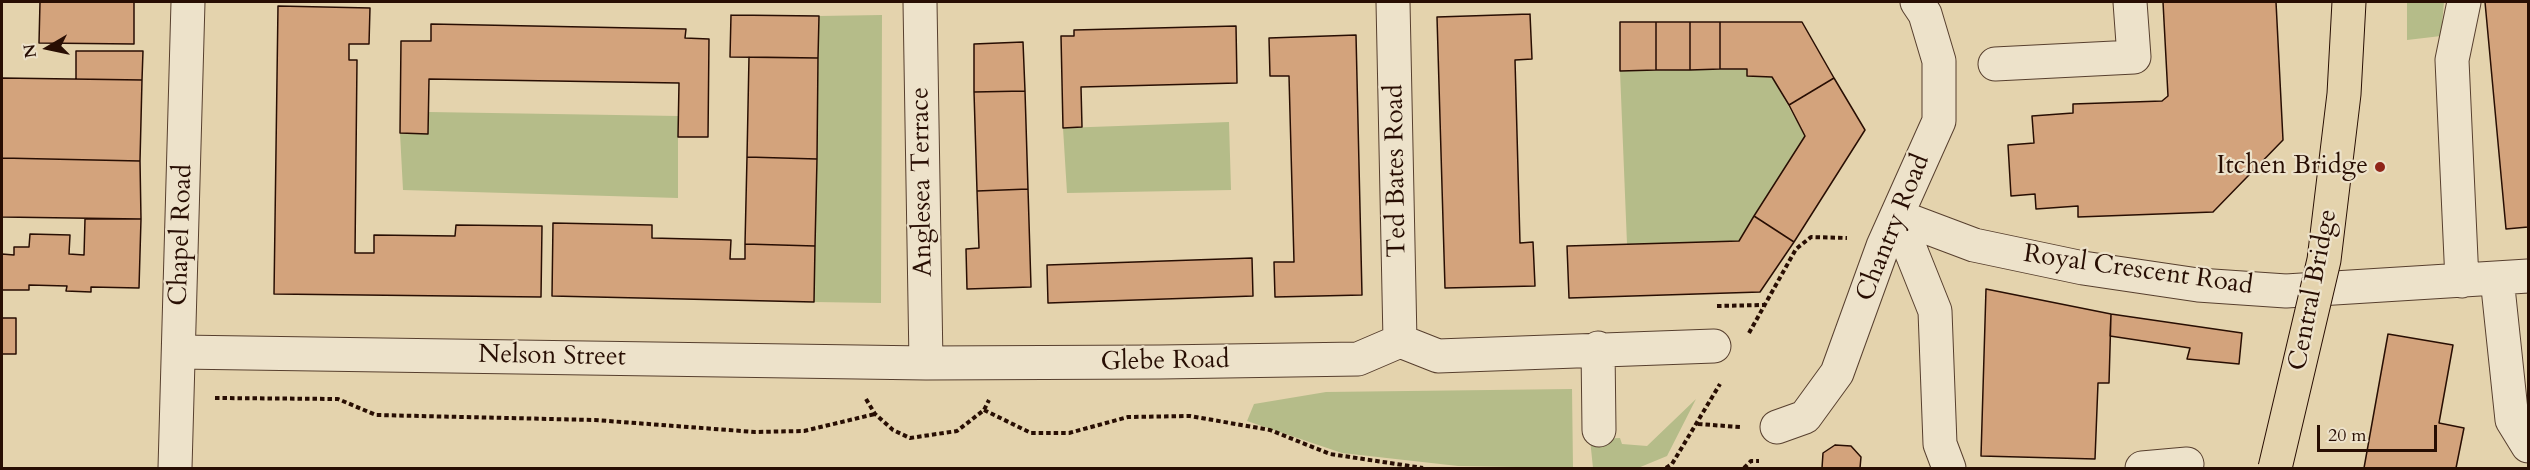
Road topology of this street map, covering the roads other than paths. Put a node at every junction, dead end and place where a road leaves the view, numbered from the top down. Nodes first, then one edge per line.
1 (188, 2) edge
2 (920, 2) edge
3 (1393, 2) edge
4 (1917, 2) edge
5 (2130, 2) edge
6 (2349, 2) edge
7 (2464, 2) edge
8 (1995, 64) dead end
9 (1897, 216) junction
10 (2513, 277) edge
11 (2462, 281) junction
12 (1400, 342) junction
13 (1714, 346) dead end
14 (1598, 348) junction
15 (179, 352) junction
16 (926, 363) junction
17 (1777, 427) dead end
18 (1599, 430) dead end
19 (2529, 446) edge
20 (2187, 464) dead end
21 (175, 468) edge
22 (1949, 468) edge
23 (2142, 468) edge
24 (2275, 468) edge

1 - 15 street, Chapel Road
2 - 16 street, Anglesea Terrace
3 - 12 street, Ted Bates Road
4 - 9 street, Chantry Road
5 - 8 street
6 - 24 main road, Central Bridge, bridge
7 - 11 street
9 - 11 street, Royal Crescent Road
9 - 17 street, Chantry Road
9 - 22 street
10 - 11 street, Royal Crescent Road
10 - 19 street
12 - 14 street
12 - 16 street, Glebe Road
13 - 14 street
14 - 18 street
15 - 16 street, Nelson Street
15 - 21 street, Chapel Road
20 - 23 street

